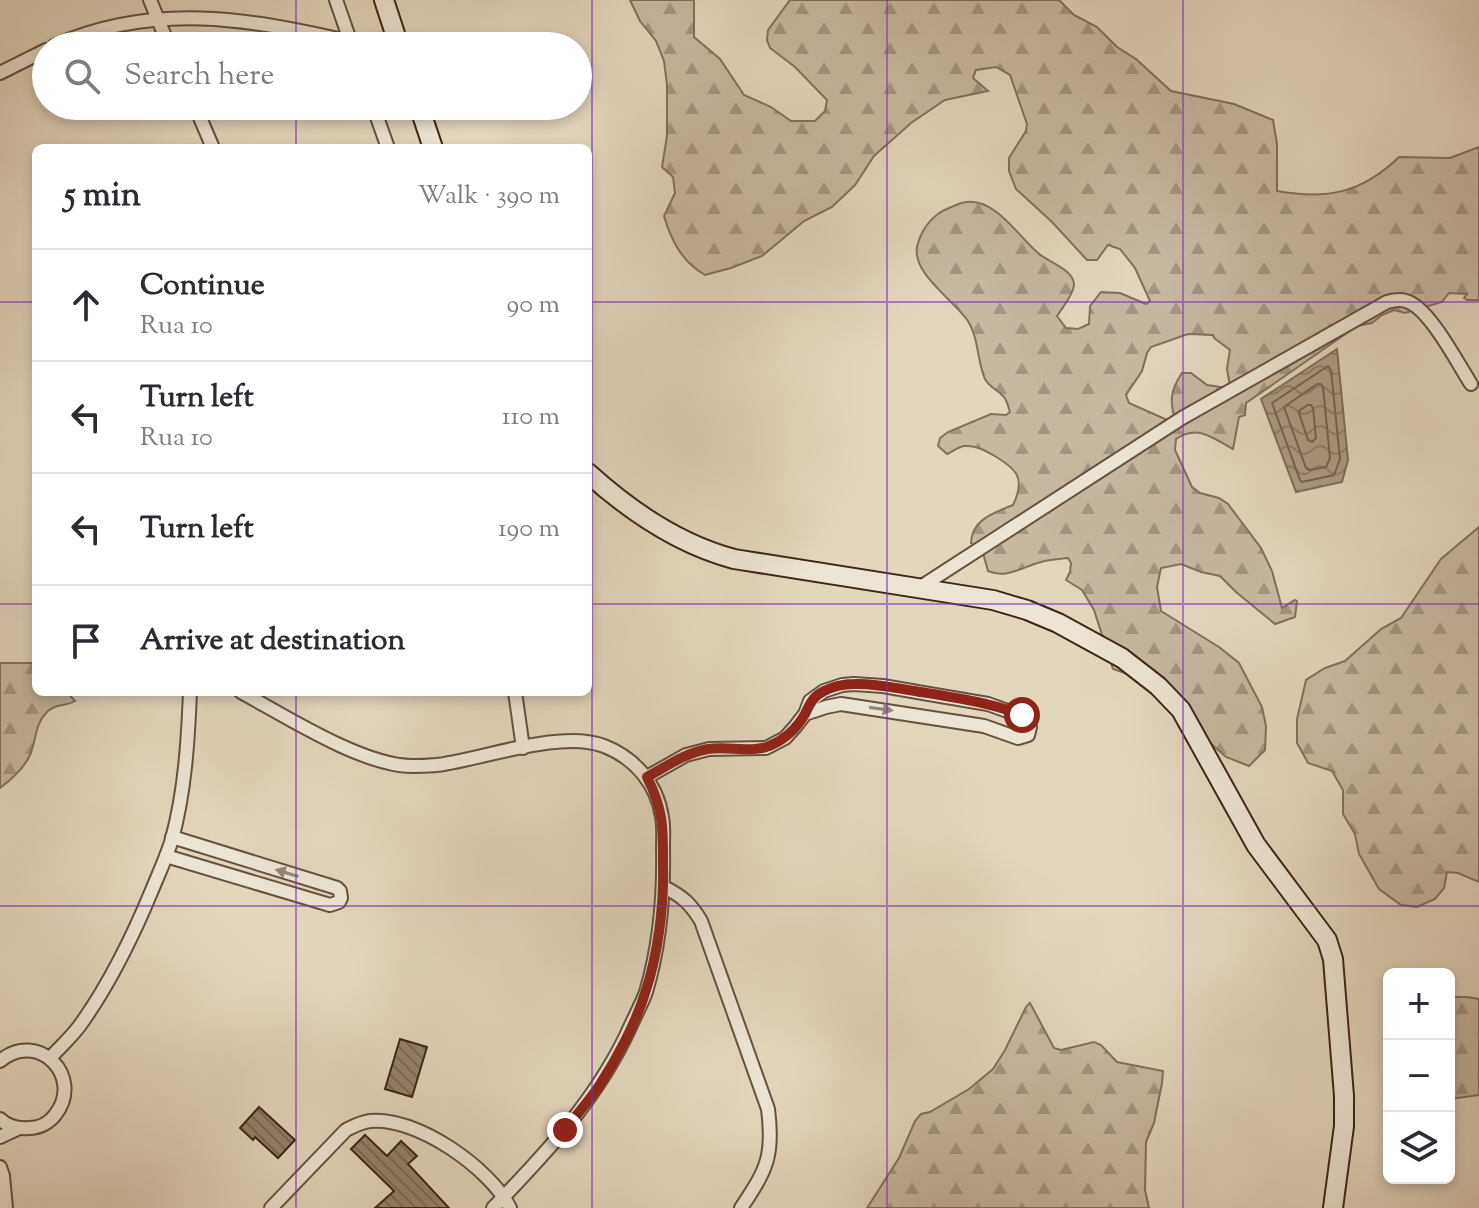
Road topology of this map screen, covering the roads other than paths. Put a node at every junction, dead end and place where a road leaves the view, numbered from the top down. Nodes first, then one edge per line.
1 (150, 0) edge
2 (336, 0) edge
3 (384, 0) edge
4 (158, 18) junction
5 (92, 32) edge
6 (164, 32) edge
7 (298, 32) edge
8 (348, 32) edge
9 (394, 32) edge
10 (32, 57) edge
11 (0, 73) edge
12 (201, 120) edge
13 (378, 120) edge
14 (424, 120) edge
15 (211, 144) edge
16 (387, 144) edge
17 (432, 144) edge
18 (1471, 384) dead end
19 (592, 477) edge
20 (919, 588) junction
21 (842, 685) junction
22 (190, 696) edge
23 (249, 696) edge
24 (516, 696) edge
25 (841, 704) junction
26 (805, 714) junction
27 (523, 748) junction
28 (647, 777) junction
29 (172, 837) junction
30 (166, 856) junction
31 (664, 887) junction
32 (50, 1058) junction
33 (0, 1061) edge
34 (0, 1119) edge
35 (17, 1129) junction
36 (0, 1137) edge
37 (0, 1167) edge
38 (507, 1202) edge
39 (6, 1208) edge
40 (271, 1208) edge
41 (493, 1208) edge
42 (741, 1208) edge
43 (1333, 1208) edge

1 - 4 street
2 - 8 street
3 - 9 street
4 - 5 street
4 - 6 street
4 - 7 street
10 - 11 street
12 - 15 street
13 - 16 street
14 - 17 street
18 - 20 street
19 - 20 street
20 - 43 street
21 - 25 street
25 -> 21 street
21 - 26 street
22 - 29 street
23 - 27 street
24 - 27 street
25 - 26 street
26 - 28 street
27 - 28 street
28 - 31 street
29 - 30 street
30 -> 29 street
30 - 32 street
31 - 38 street
31 - 42 street
32 - 33 street
32 - 35 street
34 - 35 street
35 - 36 street
37 - 39 street
38 - 40 street
38 - 41 street

